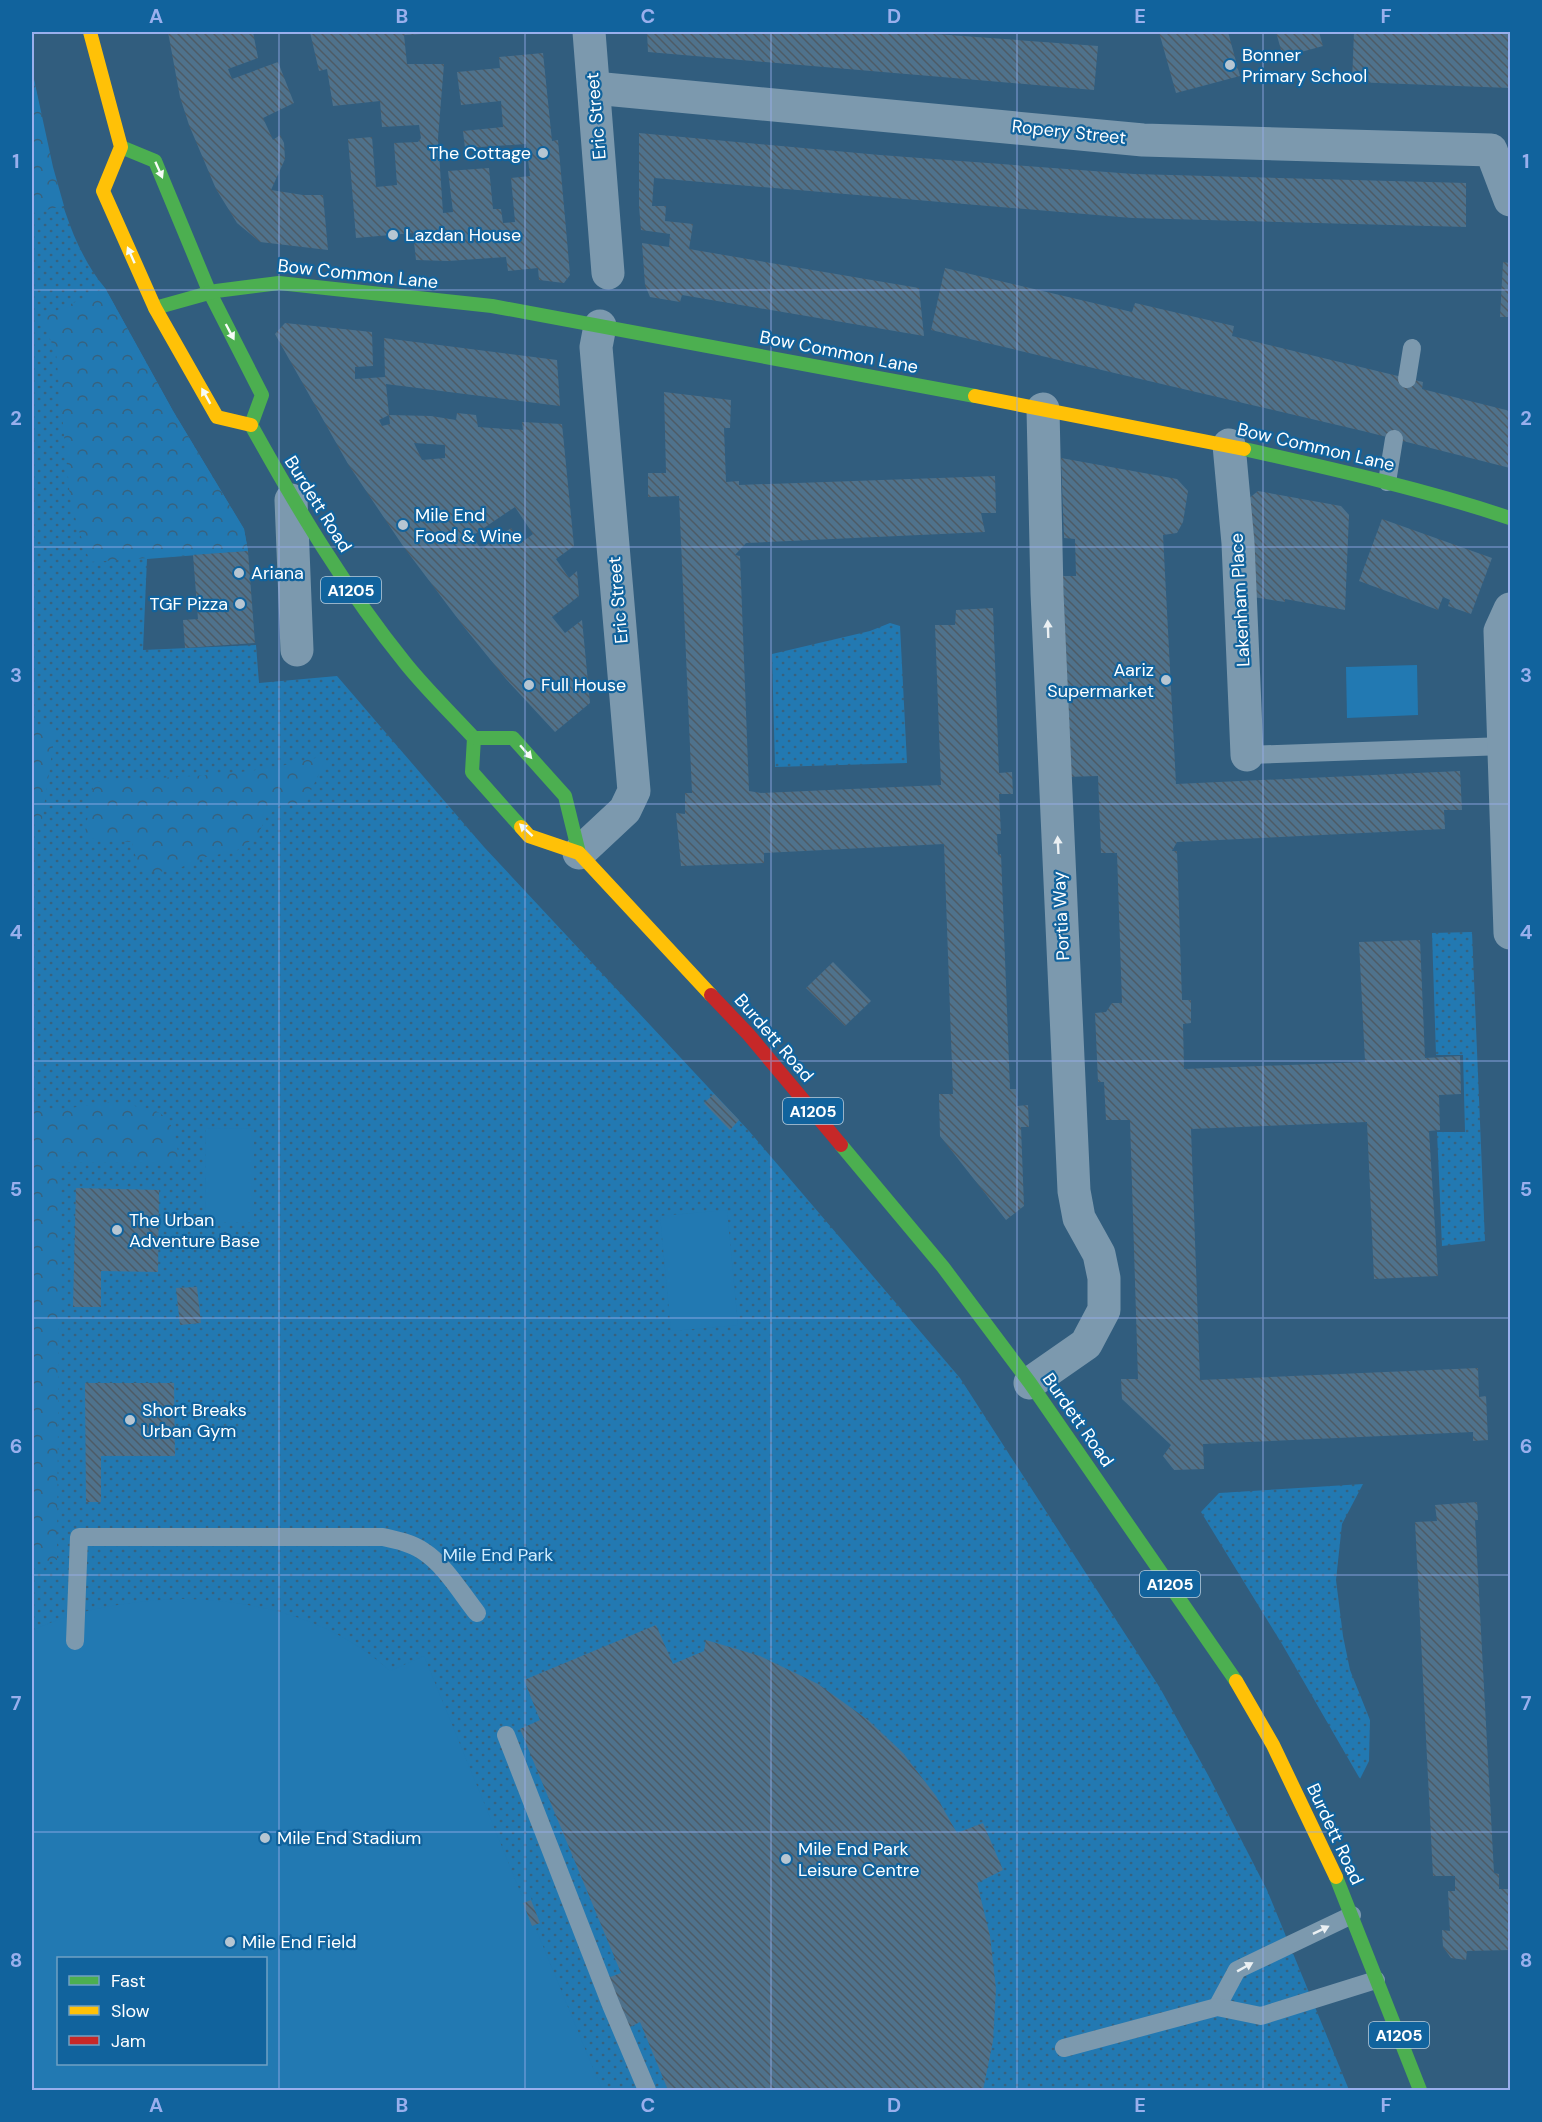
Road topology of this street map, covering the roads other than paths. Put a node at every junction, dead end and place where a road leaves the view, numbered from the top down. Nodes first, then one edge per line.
1 (90, 32) edge
2 (588, 32) edge
3 (594, 88) junction
4 (121, 147) junction
5 (1510, 200) edge
6 (608, 273) dead end
7 (209, 291) junction
8 (155, 309) junction
9 (600, 326) junction
10 (1412, 348) dead end
11 (1407, 379) dead end
12 (1043, 409) junction
13 (251, 425) junction
14 (1394, 439) dead end
15 (1229, 445) junction
16 (1387, 482) junction
17 (291, 500) junction
18 (1510, 518) edge
19 (1510, 609) edge
20 (297, 650) dead end
21 (474, 738) junction
22 (1505, 746) junction
23 (1247, 755) joint
24 (579, 853) junction
25 (1510, 933) edge
26 (1030, 1383) junction
27 (477, 1613) dead end
28 (75, 1641) dead end
29 (506, 1736) dead end
30 (1352, 1915) junction
31 (1376, 1980) junction
32 (1217, 2007) junction
33 (1064, 2048) dead end
34 (646, 2091) edge
35 (1420, 2091) edge

1 - 4 main road
2 - 3 street, Eric Street
3 - 5 street, Ropery Street
3 - 6 street, Eric Street
4 -> 7 main road
8 -> 4 main road
7 - 8 main road, Bow Common Lane
7 - 9 main road, Bow Common Lane
7 -> 13 main road
13 -> 8 main road
9 - 12 main road, Bow Common Lane
9 - 24 street, Eric Street
10 - 11 lane
12 - 15 main road, Bow Common Lane
26 -> 12 street, Portia Way
13 - 17 main road, Burdett Road / A1205
14 - 16 lane
15 - 16 main road, Bow Common Lane
15 - 23 street, Lakenham Place
16 - 18 main road, Bow Common Lane
17 - 20 street
17 - 21 main road, Burdett Road / A1205
19 - 22 street
24 -> 21 main road, Burdett Road / A1205
21 -> 24 main road, Burdett Road / A1205
22 - 23 lane
22 - 25 street
24 - 26 main road, Burdett Road / A1205
26 - 30 main road, Burdett Road / A1205
27 - 28 lane
29 - 34 lane
30 - 31 main road, Burdett Road / A1205
32 -> 30 lane
31 - 32 lane
31 - 35 main road, Burdett Road / A1205
32 - 33 lane

